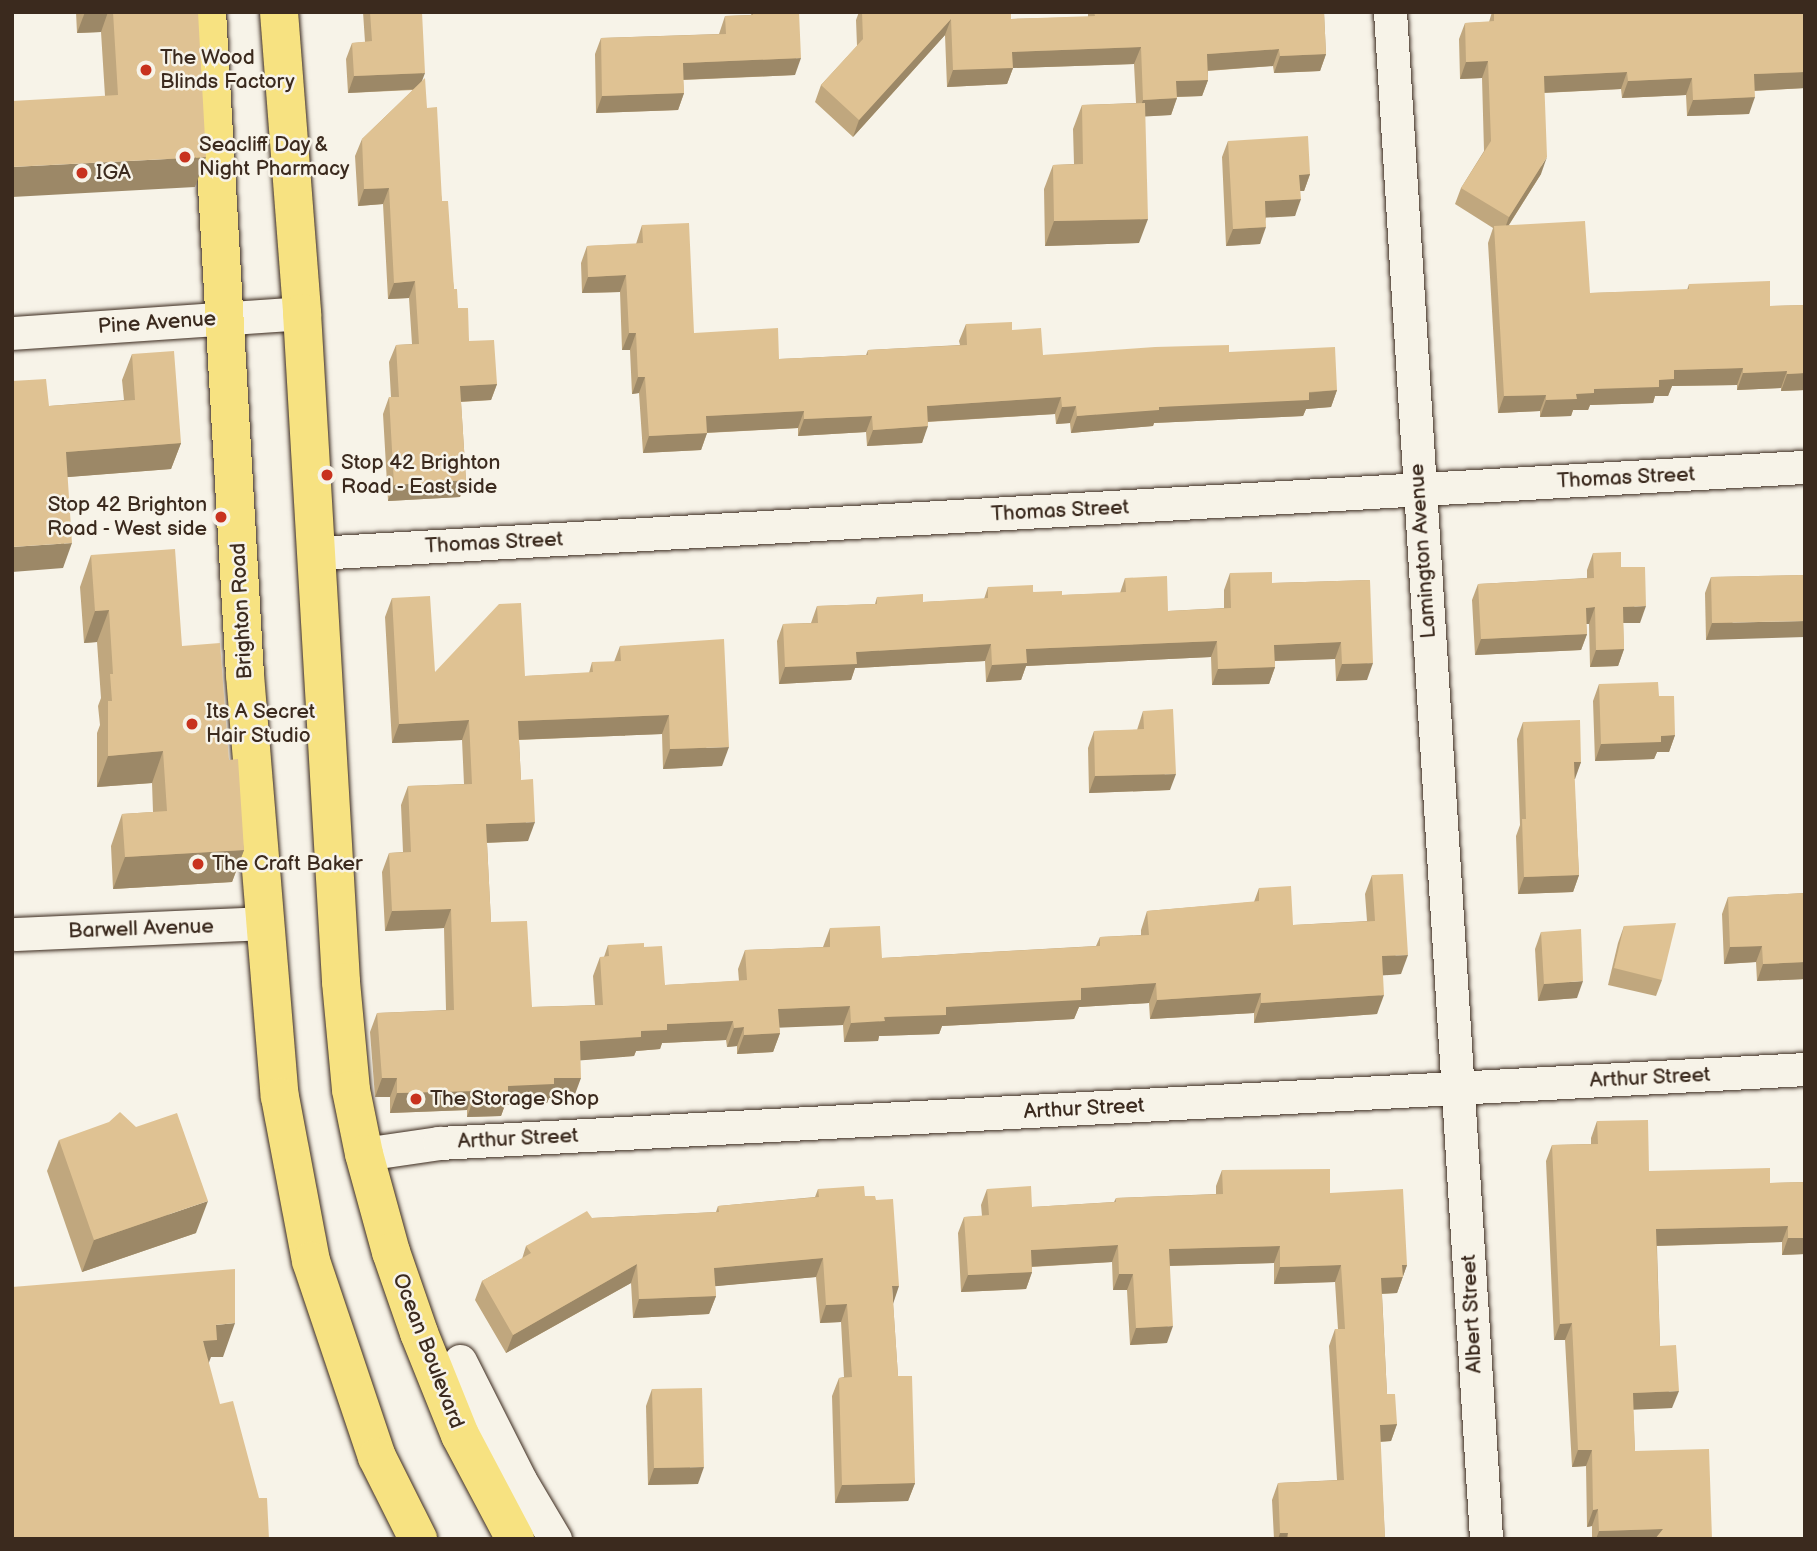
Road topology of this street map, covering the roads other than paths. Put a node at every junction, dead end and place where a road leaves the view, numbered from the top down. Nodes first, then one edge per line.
1 (207, 12) edge
2 (279, 12) edge
3 (1390, 12) edge
4 (302, 313) junction
5 (225, 318) junction
6 (12, 333) edge
7 (1805, 467) edge
8 (1419, 491) junction
9 (316, 553) junction
10 (267, 923) junction
11 (15, 934) dead end
12 (1805, 1069) edge
13 (1458, 1089) junction
14 (364, 1154) junction
15 (460, 1361) dead end
16 (418, 1539) edge
17 (515, 1539) edge
18 (555, 1539) edge
19 (1486, 1539) edge

1 - 5 main road, Brighton Road
2 - 4 main road
3 - 8 street, Lamington Avenue
4 - 5 street, Pine Avenue
4 - 9 main road
5 - 6 street, Pine Avenue
5 - 10 main road, Brighton Road
7 - 8 street, Thomas Street
8 - 9 street, Thomas Street
8 - 13 street, Lamington Avenue
9 - 14 main road
10 - 11 street, Barwell Avenue
10 - 16 main road, Brighton Road
12 - 13 street, Arthur Street
13 - 14 street, Arthur Street
13 - 19 street, Albert Street
14 - 17 main road, Ocean Boulevard
15 - 18 street, Ocean Boulevard

